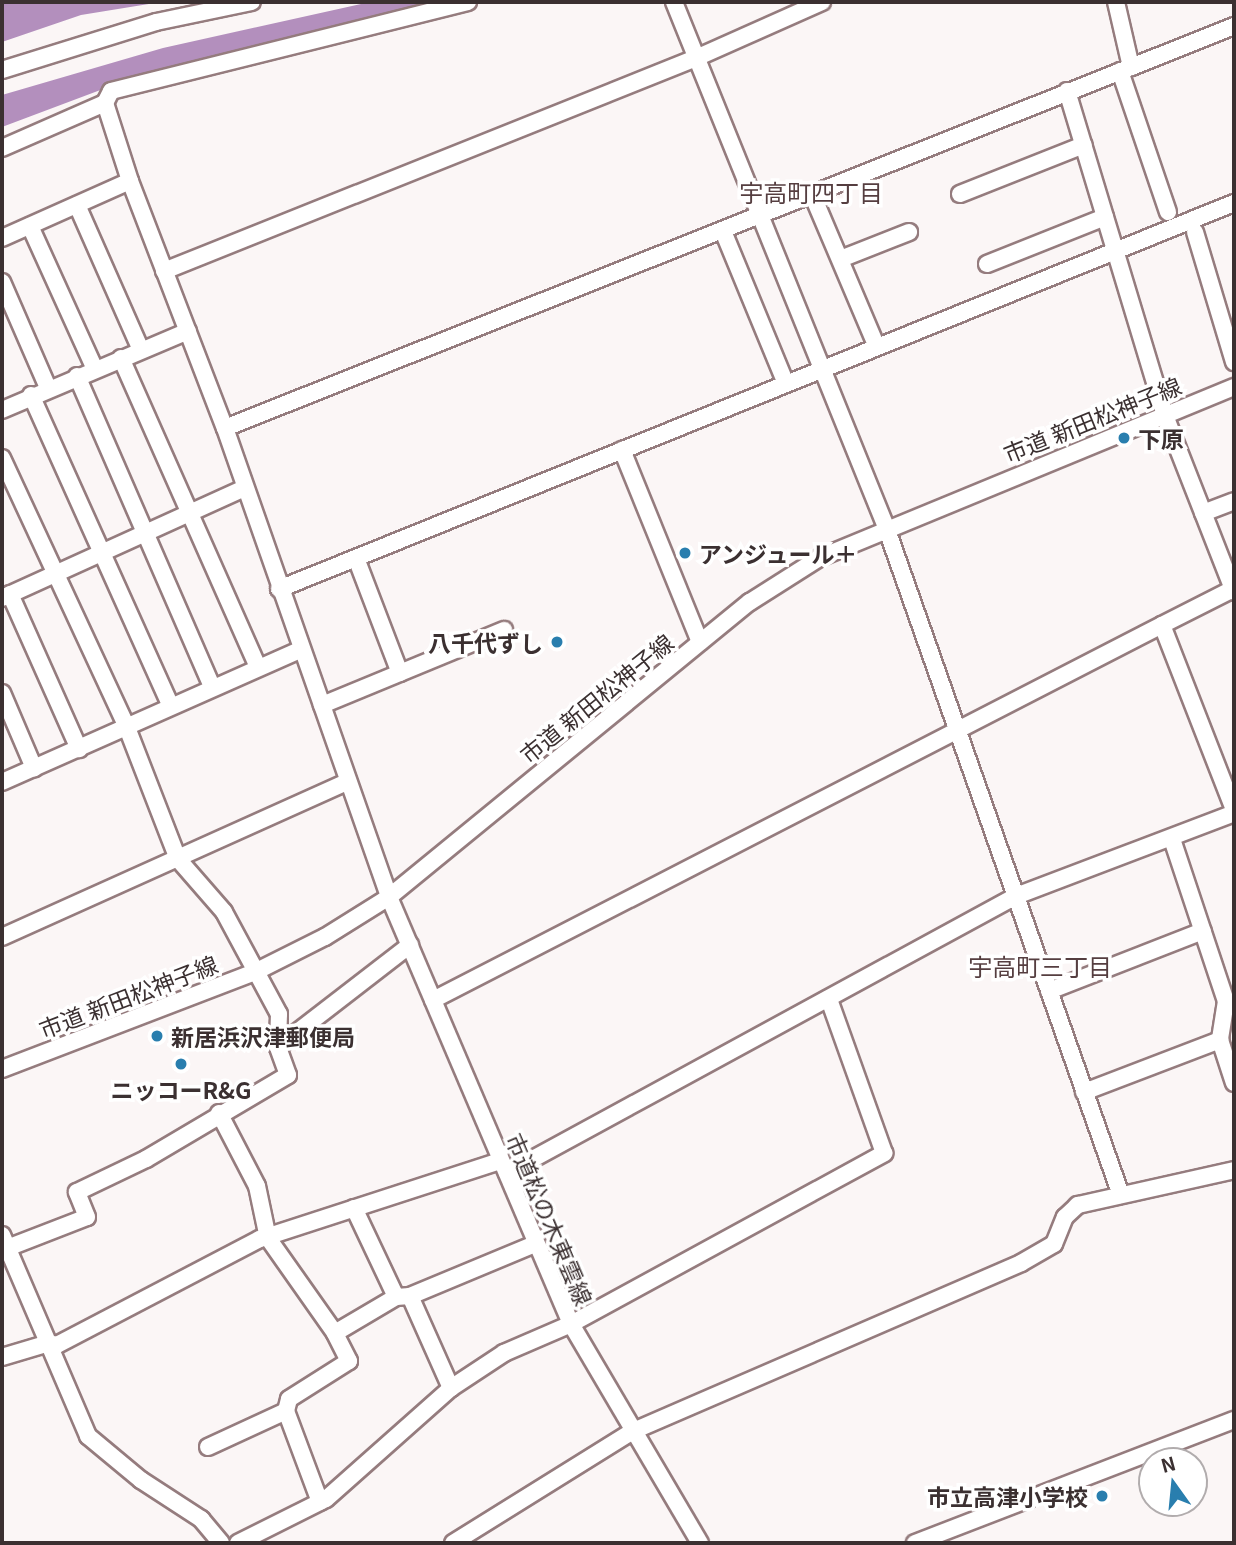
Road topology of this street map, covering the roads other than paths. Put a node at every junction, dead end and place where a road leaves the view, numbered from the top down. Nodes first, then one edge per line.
1 (252, 2) edge
2 (468, 2) edge
3 (674, 2) edge
4 (822, 2) edge
5 (1116, 2) edge
6 (1234, 26) edge
7 (696, 58) junction
8 (1125, 69) junction
9 (2, 70) edge
10 (1067, 91) junction
11 (105, 103) junction
12 (1084, 145) junction
13 (2, 148) edge
14 (130, 181) junction
15 (812, 194) junction
16 (960, 194) dead end
17 (1234, 203) edge
18 (77, 205) junction
19 (1168, 212) dead end
20 (760, 216) junction
21 (1105, 217) junction
22 (30, 226) junction
23 (723, 231) junction
24 (909, 232) dead end
25 (1195, 232) dead end
26 (2, 238) edge
27 (1116, 251) junction
28 (843, 258) junction
29 (987, 264) dead end
30 (164, 271) junction
31 (2, 282) edge
32 (188, 331) junction
33 (877, 347) junction
34 (141, 350) junction
35 (121, 358) junction
36 (1234, 362) edge
37 (95, 369) junction
38 (822, 369) junction
39 (77, 376) junction
40 (786, 384) junction
41 (1234, 387) edge
42 (48, 388) junction
43 (31, 395) junction
44 (2, 410) edge
45 (1164, 413) junction
46 (225, 428) junction
47 (622, 450) junction
48 (2, 458) edge
49 (245, 488) junction
50 (1234, 501) edge
51 (189, 512) junction
52 (1203, 513) junction
53 (886, 527) junction
54 (145, 533) junction
55 (102, 552) junction
56 (1228, 554) edge
57 (356, 558) junction
58 (55, 573) junction
59 (279, 589) junction
60 (1234, 591) edge
61 (6, 596) edge
62 (1162, 625) junction
63 (504, 630) dead end
64 (700, 642) junction
65 (300, 650) junction
66 (258, 667) junction
67 (400, 673) junction
68 (212, 686) junction
69 (2, 693) edge
70 (170, 705) junction
71 (322, 705) junction
72 (126, 725) junction
73 (957, 730) junction
74 (79, 749) junction
75 (34, 768) junction
76 (2, 782) edge
77 (347, 782) junction
78 (1234, 812) edge
79 (1172, 839) junction
80 (178, 859) junction
81 (1016, 896) junction
82 (389, 897) junction
83 (1203, 931) junction
84 (2, 937) edge
85 (410, 945) junction
86 (257, 971) junction
87 (1049, 991) junction
88 (829, 999) junction
89 (433, 1000) junction
90 (1220, 1040) junction
91 (278, 1047) junction
92 (2, 1069) edge
93 (1234, 1083) edge
94 (1084, 1092) junction
95 (219, 1113) junction
96 (503, 1167) junction
97 (1234, 1170) edge
98 (1121, 1195) junction
99 (354, 1208) junction
100 (268, 1238) junction
101 (4, 1244) edge
102 (535, 1244) junction
103 (403, 1297) junction
104 (570, 1324) junction
105 (335, 1332) junction
106 (49, 1343) junction
107 (2, 1357) edge
108 (451, 1388) junction
109 (286, 1411) junction
110 (1234, 1420) edge
111 (631, 1432) junction
112 (208, 1447) dead end
113 (320, 1502) junction
114 (221, 1543) edge
115 (237, 1543) edge
116 (453, 1543) edge
117 (700, 1543) edge
118 (915, 1543) edge

1 - 9 street
2 - 11 street
3 - 7 street
4 - 7 street
5 - 8 street
6 - 8 street
7 - 20 street
7 - 30 street
8 - 10 street
8 - 19 street
10 - 12 street
10 - 15 street
11 - 13 street
11 - 14 street, 市道松の木東雲線
12 - 16 street
12 - 21 street
14 - 18 street
14 - 30 street, 市道松の木東雲線
15 - 20 street
15 - 28 street
17 - 27 street
18 - 22 street
18 - 34 street
20 - 23 street
20 - 38 street
21 - 27 street
21 - 29 street
22 - 26 street
22 - 37 street
23 - 40 street
23 - 46 street
24 - 28 street
25 - 36 street
27 - 33 street
27 - 45 street
28 - 33 street
30 - 32 street, 市道松の木東雲線
31 - 42 street
32 - 34 street
32 - 46 street, 市道松の木東雲線
33 - 38 street
34 - 35 street
35 - 37 street
35 - 51 street
37 - 39 street
38 - 40 street
38 - 53 street
39 - 42 street
39 - 54 street
40 - 47 street
41 - 45 street, 市道 新田松神子線
42 - 43 street
43 - 44 street
43 - 55 street
45 - 52 street
45 - 53 street, 市道 新田松神子線
46 - 49 street, 市道松の木東雲線
47 - 57 street
47 - 64 street
48 - 58 street
49 - 51 street
49 - 59 street, 市道松の木東雲線
50 - 52 street
51 - 54 street
51 - 66 street
52 - 56 street
53 - 64 street, 市道 新田松神子線
53 - 73 street
54 - 55 street
54 - 68 street
55 - 58 street
55 - 70 street
56 - 60 street
57 - 59 street
57 - 67 street
58 - 61 street
58 - 72 street
59 - 65 street, 市道松の木東雲線
60 - 62 street
61 - 74 street
62 - 73 street
62 - 78 street
63 - 67 street
64 - 82 street, 市道 新田松神子線
65 - 66 street
65 - 71 street, 市道松の木東雲線
66 - 68 street
67 - 71 street
68 - 70 street
69 - 75 street
70 - 72 street
71 - 77 street, 市道松の木東雲線
72 - 74 street
72 - 80 street
73 - 81 street
73 - 89 street
74 - 75 street
75 - 76 street
77 - 80 street
77 - 82 street, 市道松の木東雲線
78 - 79 street
79 - 81 street
79 - 83 street
80 - 84 street
80 - 86 street
81 - 87 street
81 - 88 street
82 - 85 street, 市道松の木東雲線
82 - 86 street, 市道 新田松神子線
83 - 87 street
83 - 90 street
85 - 89 street, 市道松の木東雲線
85 - 91 street
86 - 91 street
86 - 92 street, 市道 新田松神子線
87 - 94 street
88 - 96 street
88 - 104 street
89 - 96 street, 市道松の木東雲線
90 - 93 street
90 - 94 street
91 - 95 street
94 - 98 street
95 - 100 street
95 - 101 street
96 - 99 street
96 - 102 street, 市道松の木東雲線
97 - 98 street
98 - 111 street
99 - 100 street
99 - 103 street
100 - 105 street
100 - 106 street
101 - 106 street
102 - 103 street
102 - 104 street, 市道松の木東雲線
103 - 105 street
103 - 108 street
104 - 108 street
104 - 111 street, 市道松の木東雲線
105 - 109 street
106 - 107 street
106 - 114 street
108 - 113 street
109 - 112 street
109 - 113 street
110 - 118 street
111 - 116 street
111 - 117 street, 市道松の木東雲線
113 - 115 street

